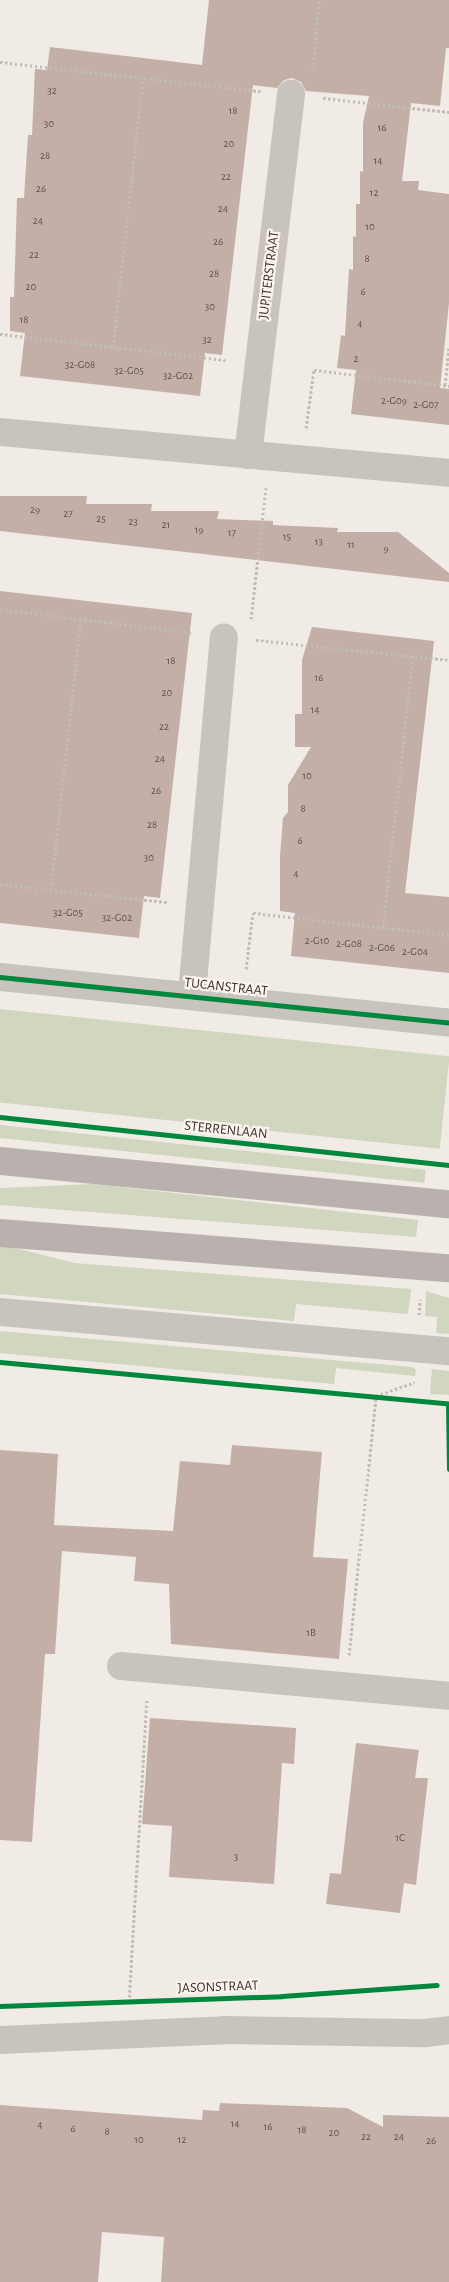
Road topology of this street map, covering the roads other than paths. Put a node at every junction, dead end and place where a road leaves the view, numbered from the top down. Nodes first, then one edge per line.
1 (301, 96) road end
2 (0, 432) edge
3 (259, 456) junction
4 (449, 473) edge
5 (224, 637) dead end
6 (0, 977) edge
7 (192, 994) junction
8 (449, 1023) edge
9 (0, 1161) edge
10 (449, 1204) edge
11 (0, 1232) edge
12 (449, 1268) edge
13 (0, 1312) edge
14 (438, 1350) edge
15 (121, 1666) dead end
16 (449, 1696) edge
17 (449, 2030) edge
18 (0, 2040) edge

1 - 3 street, JUPITERSTRAAT
2 - 3 street
3 - 4 street
5 - 7 street, TUCANSTRAAT
6 - 7 street, TUCANSTRAAT
7 - 8 street, TUCANSTRAAT
9 - 10 main road
11 - 12 main road
13 - 14 street
15 - 16 street
17 - 18 street

